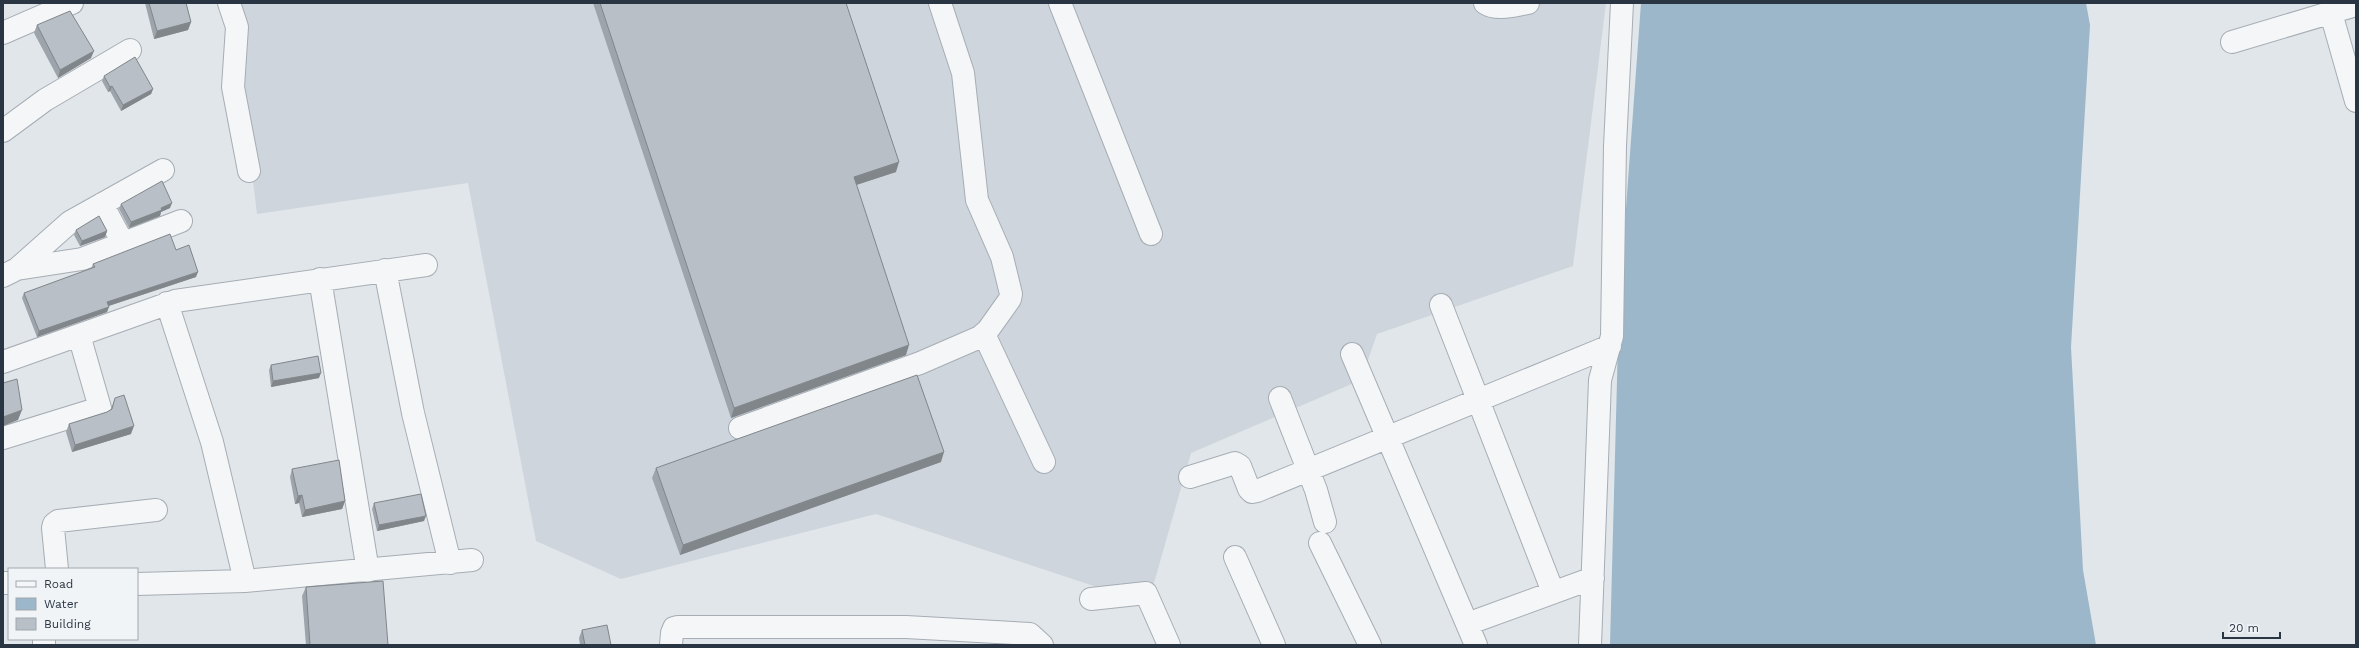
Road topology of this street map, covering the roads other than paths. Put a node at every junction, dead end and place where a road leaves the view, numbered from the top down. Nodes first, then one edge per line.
1 (72, 3) edge
2 (229, 3) edge
3 (940, 3) edge
4 (1060, 3) edge
5 (1485, 3) edge
6 (1528, 3) edge
7 (1622, 3) edge
8 (2344, 7) edge
9 (3, 33) edge
10 (2232, 42) dead end
11 (130, 50) dead end
12 (2356, 101) edge
13 (3, 131) edge
14 (163, 170) dead end
15 (249, 171) dead end
16 (102, 204) junction
17 (181, 221) dead end
18 (1151, 234) dead end
19 (123, 243) junction
20 (426, 265) dead end
21 (385, 270) junction
22 (10, 273) edge
23 (320, 279) junction
24 (167, 303) junction
25 (1441, 305) dead end
26 (984, 334) junction
27 (79, 335) junction
28 (1610, 346) junction
29 (1352, 354) dead end
30 (3, 362) edge
31 (1280, 398) dead end
32 (1478, 401) junction
33 (740, 428) dead end
34 (3, 438) edge
35 (1388, 438) junction
36 (1044, 462) dead end
37 (1308, 470) junction
38 (1190, 477) dead end
39 (156, 510) dead end
40 (1325, 522) dead end
41 (1320, 543) dead end
42 (1235, 557) dead end
43 (472, 560) dead end
44 (450, 562) junction
45 (57, 568) edge
46 (368, 571) junction
47 (1593, 578) junction
48 (245, 581) junction
49 (138, 584) edge
50 (1554, 592) junction
51 (1090, 598) dead end
52 (1467, 624) junction
53 (671, 645) edge
54 (1042, 645) edge
55 (1169, 645) edge
56 (1274, 645) edge
57 (1370, 645) edge
58 (1476, 645) edge
59 (1590, 645) edge

1 - 9 street
2 - 15 street
3 - 26 street
4 - 18 street
5 - 6 street
7 - 28 street
8 - 10 street
8 - 12 street
11 - 13 street
14 - 16 street
16 - 19 street
16 - 22 street
17 - 19 street
19 - 22 street
20 - 21 street
21 - 23 street
21 - 44 street
23 - 24 street
23 - 46 street
24 - 27 street
24 - 48 street
25 - 32 street
26 - 33 street
26 - 36 street
27 - 30 street
27 - 34 street
28 - 32 street
28 - 47 street
29 - 35 street
31 - 37 street
32 - 35 street
32 - 50 street
35 - 37 street
35 - 52 street
37 - 38 street
37 - 40 street
39 - 45 street
41 - 57 street
42 - 56 street
43 - 44 street
44 - 46 street
46 - 48 street
47 - 50 street
47 - 59 street
48 - 49 street
50 - 52 street
51 - 55 street
52 - 58 street
53 - 54 street

